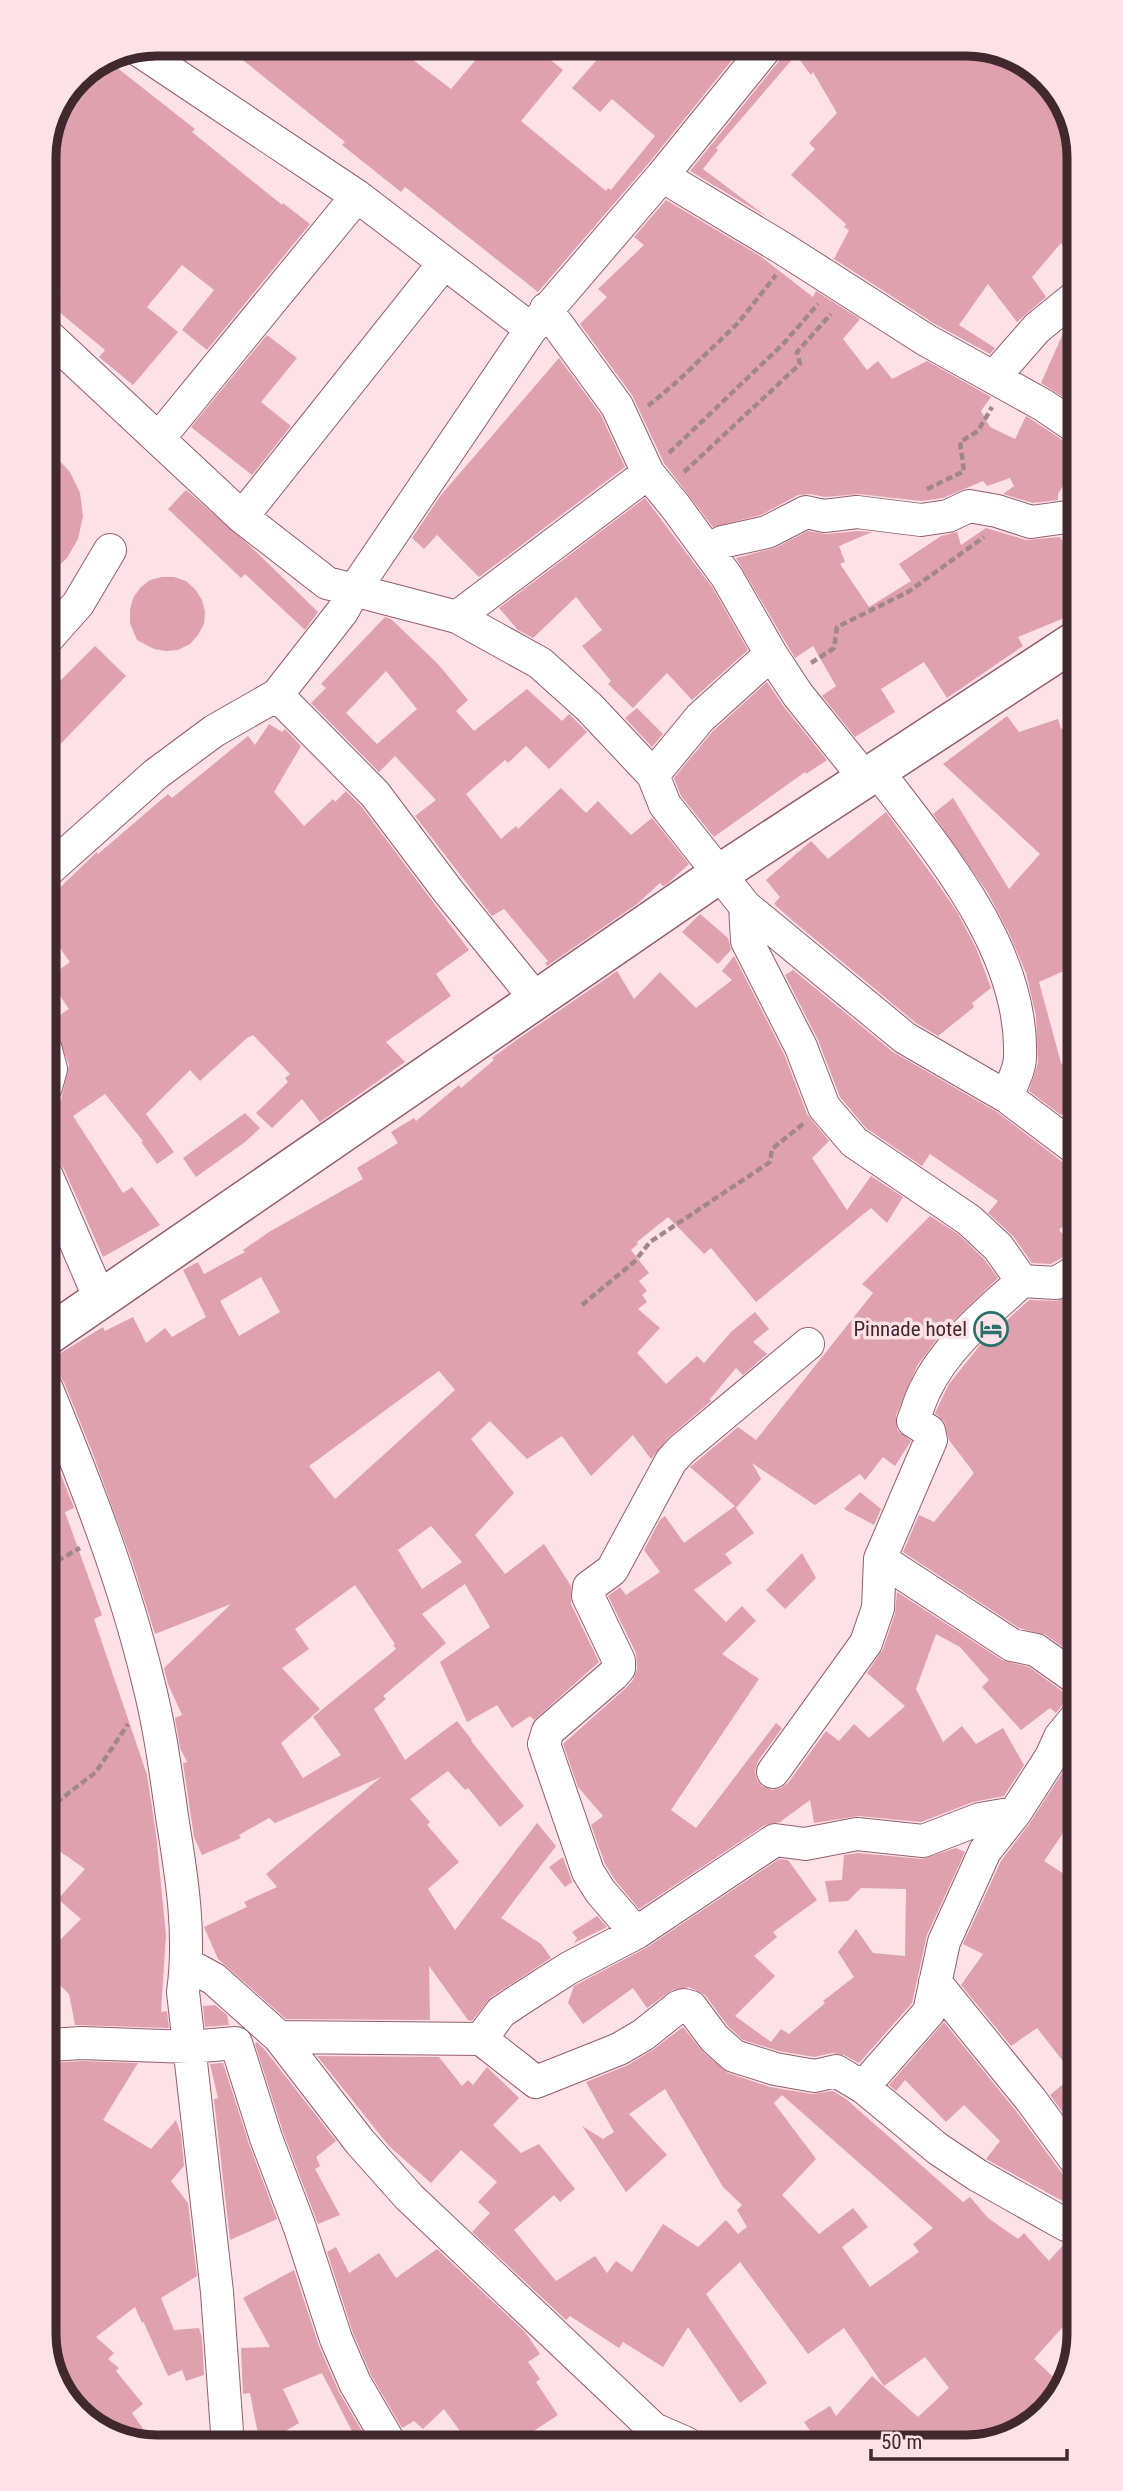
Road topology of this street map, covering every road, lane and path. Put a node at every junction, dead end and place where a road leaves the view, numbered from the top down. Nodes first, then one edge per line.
1 (759, 56) edge
2 (148, 57) edge
3 (662, 176) junction
4 (357, 196) junction
5 (793, 255) junction
6 (444, 262) junction
7 (844, 287) junction
8 (1067, 304) edge
9 (538, 319) junction
10 (56, 343) edge
11 (999, 381) junction
12 (1067, 421) edge
13 (625, 424) junction
14 (159, 438) junction
15 (648, 473) junction
16 (918, 493) dead end
17 (668, 497) junction
18 (991, 510) junction
19 (242, 517) junction
20 (1067, 517) edge
21 (110, 550) dead end
22 (712, 556) junction
23 (355, 589) junction
24 (457, 617) junction
25 (56, 629) edge
26 (1067, 645) edge
27 (779, 666) junction
28 (277, 695) junction
29 (870, 773) junction
30 (653, 775) junction
31 (56, 863) edge
32 (719, 874) junction
33 (745, 906) junction
34 (535, 998) junction
35 (1007, 1097) junction
36 (824, 1107) junction
37 (1067, 1142) edge
38 (56, 1197) edge
39 (1067, 1276) edge
40 (1022, 1281) junction
41 (100, 1299) junction
42 (582, 1305) dead end
43 (56, 1330) edge
44 (808, 1344) dead end
45 (56, 1412) edge
46 (104, 1535) junction
47 (880, 1559) junction
48 (56, 1562) edge
49 (1067, 1672) edge
50 (151, 1694) junction
51 (1067, 1728) edge
52 (773, 1772) dead end
53 (56, 1803) edge
54 (1015, 1813) junction
55 (636, 1933) junction
56 (187, 1961) junction
57 (935, 1982) junction
58 (279, 2037) junction
59 (481, 2039) junction
60 (56, 2045) edge
61 (189, 2047) junction
62 (863, 2087) junction
63 (1067, 2149) edge
64 (1067, 2225) edge
65 (227, 2435) edge
66 (385, 2435) edge
67 (643, 2435) edge

1 - 3 street
2 - 4 street
3 - 5 street
3 - 9 street
4 - 6 street
4 - 14 street
5 - 7 street
5 - 13 path
6 - 9 street
6 - 19 street
7 - 11 street
7 - 15 path
7 - 17 path
8 - 11 street
9 - 13 street
9 - 23 street
10 - 14 street
11 - 12 street
11 - 16 path
13 - 15 street
14 - 19 street
15 - 17 street
15 - 24 street
17 - 22 street
18 - 20 street
18 - 22 street
18 - 27 path
19 - 23 street
21 - 25 street
22 - 27 street
23 - 24 street
23 - 28 street
24 - 30 street
26 - 29 street
27 - 29 street
27 - 30 street
28 - 31 street
28 - 34 street
29 - 32 street
29 - 35 street
30 - 32 street
32 - 33 street
32 - 34 street
33 - 35 street
33 - 36 street
34 - 41 street
35 - 37 street
36 - 40 street
36 - 42 path
38 - 41 street
39 - 40 street
40 - 47 street
41 - 43 street
44 - 55 street
45 - 46 street
46 - 48 path
46 - 50 street
47 - 49 street
47 - 52 street
50 - 53 path
50 - 56 street
51 - 54 street
54 - 55 street
54 - 57 street
55 - 59 street
56 - 58 street
56 - 61 street
57 - 62 street
57 - 63 street
58 - 59 street
58 - 67 street
59 - 62 street
60 - 61 street
61 - 65 street
61 - 66 street
62 - 64 street

